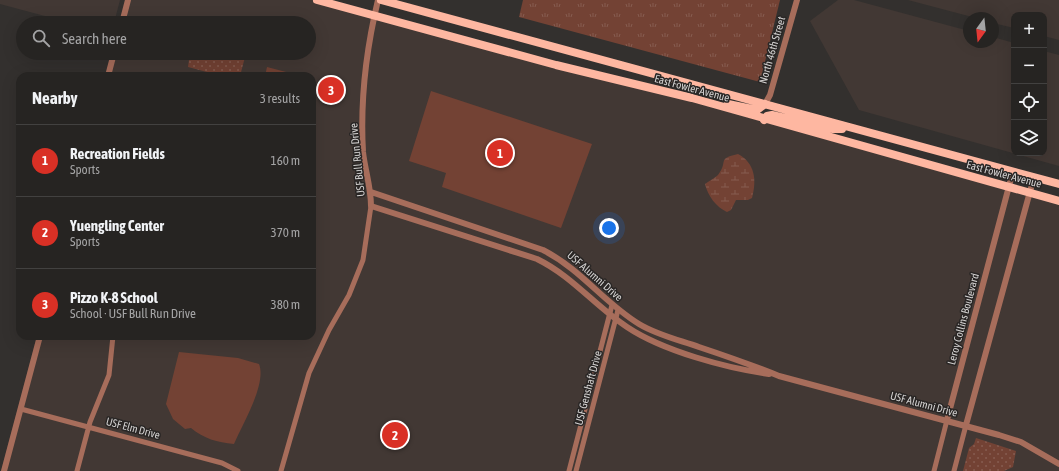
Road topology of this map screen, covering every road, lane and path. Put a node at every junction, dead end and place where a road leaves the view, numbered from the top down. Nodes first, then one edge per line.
1 (128, 0) edge
2 (317, 0) edge
3 (380, 0) edge
4 (797, 0) edge
5 (124, 16) edge
6 (374, 16) junction
7 (112, 60) edge
8 (109, 72) edge
9 (692, 98) junction
10 (765, 104) junction
11 (764, 120) junction
12 (851, 128) junction
13 (1013, 171) junction
14 (1034, 177) junction
15 (1059, 184) edge
16 (1008, 188) junction
17 (371, 192) junction
18 (1030, 193) junction
19 (1059, 201) edge
20 (371, 206) junction
21 (612, 305) junction
22 (618, 310) junction
23 (611, 315) junction
24 (616, 319) junction
25 (39, 340) edge
26 (113, 340) edge
27 (779, 376) junction
28 (21, 409) junction
29 (947, 420) junction
30 (966, 425) junction
31 (88, 427) junction
32 (1059, 464) edge
33 (4, 471) edge
34 (77, 471) edge
35 (238, 471) edge
36 (281, 471) edge
37 (569, 471) edge
38 (576, 471) edge
39 (934, 471) edge
40 (954, 471) edge

1 - 5 street
2 - 6 main road, East Fowler Avenue
3 - 6 street, USF Bull Run Drive
3 - 10 main road, East Fowler Avenue
4 - 10 street, North 46th Street
6 - 9 main road, East Fowler Avenue
6 - 17 street, USF Bull Run Drive
7 - 8 street
9 - 10 main road
9 - 11 main road, East Fowler Avenue
10 - 12 main road, East Fowler Avenue
11 - 12 main road
11 - 16 main road, East Fowler Avenue
12 - 13 main road, East Fowler Avenue
13 - 14 main road, East Fowler Avenue
13 - 16 street, Leroy Collins Boulevard
14 - 15 main road, East Fowler Avenue
14 - 18 street
16 - 18 main road, East Fowler Avenue
16 - 29 street, Leroy Collins Boulevard
17 - 20 street, USF Bull Run Drive
17 - 21 street, USF Alumni Drive
18 - 19 main road, East Fowler Avenue
18 - 30 street
20 - 23 street, USF Alumni Drive
20 - 36 street, USF Bull Run Drive
21 - 22 street, USF Alumni Drive
21 - 23 street, USF Genshaft Drive
22 - 24 street, USF Genshaft Drive
22 - 27 street, USF Alumni Drive
23 - 24 street, USF Alumni Drive
23 - 37 street, USF Genshaft Drive
24 - 27 street, USF Alumni Drive
24 - 38 street, USF Genshaft Drive
25 - 28 street
26 - 31 street
27 - 29 street, USF Alumni Drive
28 - 31 street, USF Elm Drive
28 - 33 street
29 - 30 street, USF Alumni Drive
29 - 39 street, Leroy Collins Boulevard
30 - 32 street, USF Alumni Drive
30 - 40 street
31 - 34 street
31 - 35 street, USF Elm Drive

